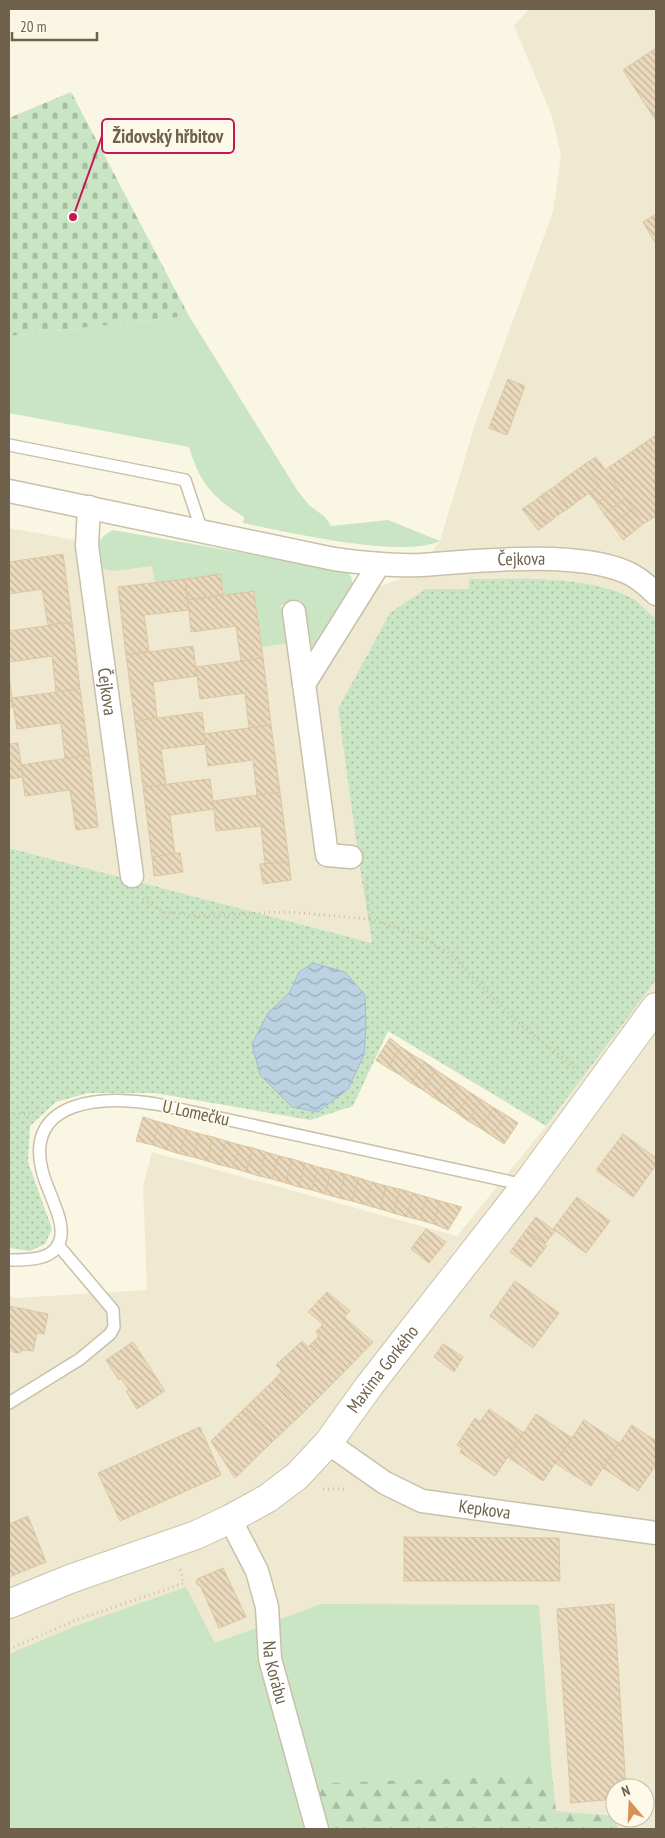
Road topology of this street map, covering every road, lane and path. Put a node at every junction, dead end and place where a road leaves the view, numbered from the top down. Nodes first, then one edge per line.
1 (9, 445) edge
2 (9, 491) edge
3 (90, 507) junction
4 (202, 531) junction
5 (379, 564) junction
6 (656, 594) edge
7 (294, 612) dead end
8 (304, 684) junction
9 (351, 857) joint
10 (132, 876) joint
11 (370, 919) junction
12 (656, 1007) edge
13 (598, 1087) junction
14 (526, 1185) junction
15 (58, 1245) junction
16 (9, 1260) edge
17 (9, 1403) edge
18 (328, 1443) junction
19 (230, 1519) junction
20 (656, 1533) edge
21 (9, 1604) edge
22 (317, 1829) edge

1 - 4 lane
2 - 3 street, Čejkova
3 - 4 street, Čejkova
3 - 10 street, Čejkova
4 - 5 street, Čejkova
5 - 6 street, Čejkova
5 - 8 street
7 - 8 street
8 - 9 street
9 - 11 path
10 - 11 path
11 - 13 path
12 - 13 street, Maxima Gorkého
13 - 14 street, Maxima Gorkého
14 - 15 lane, U Lomečku
14 - 18 street, Maxima Gorkého
15 - 16 lane
15 - 17 lane
18 - 19 street, Maxima Gorkého
18 - 20 street, Kepkova
19 - 21 street, Maxima Gorkého
19 - 22 street, Na Korábu

